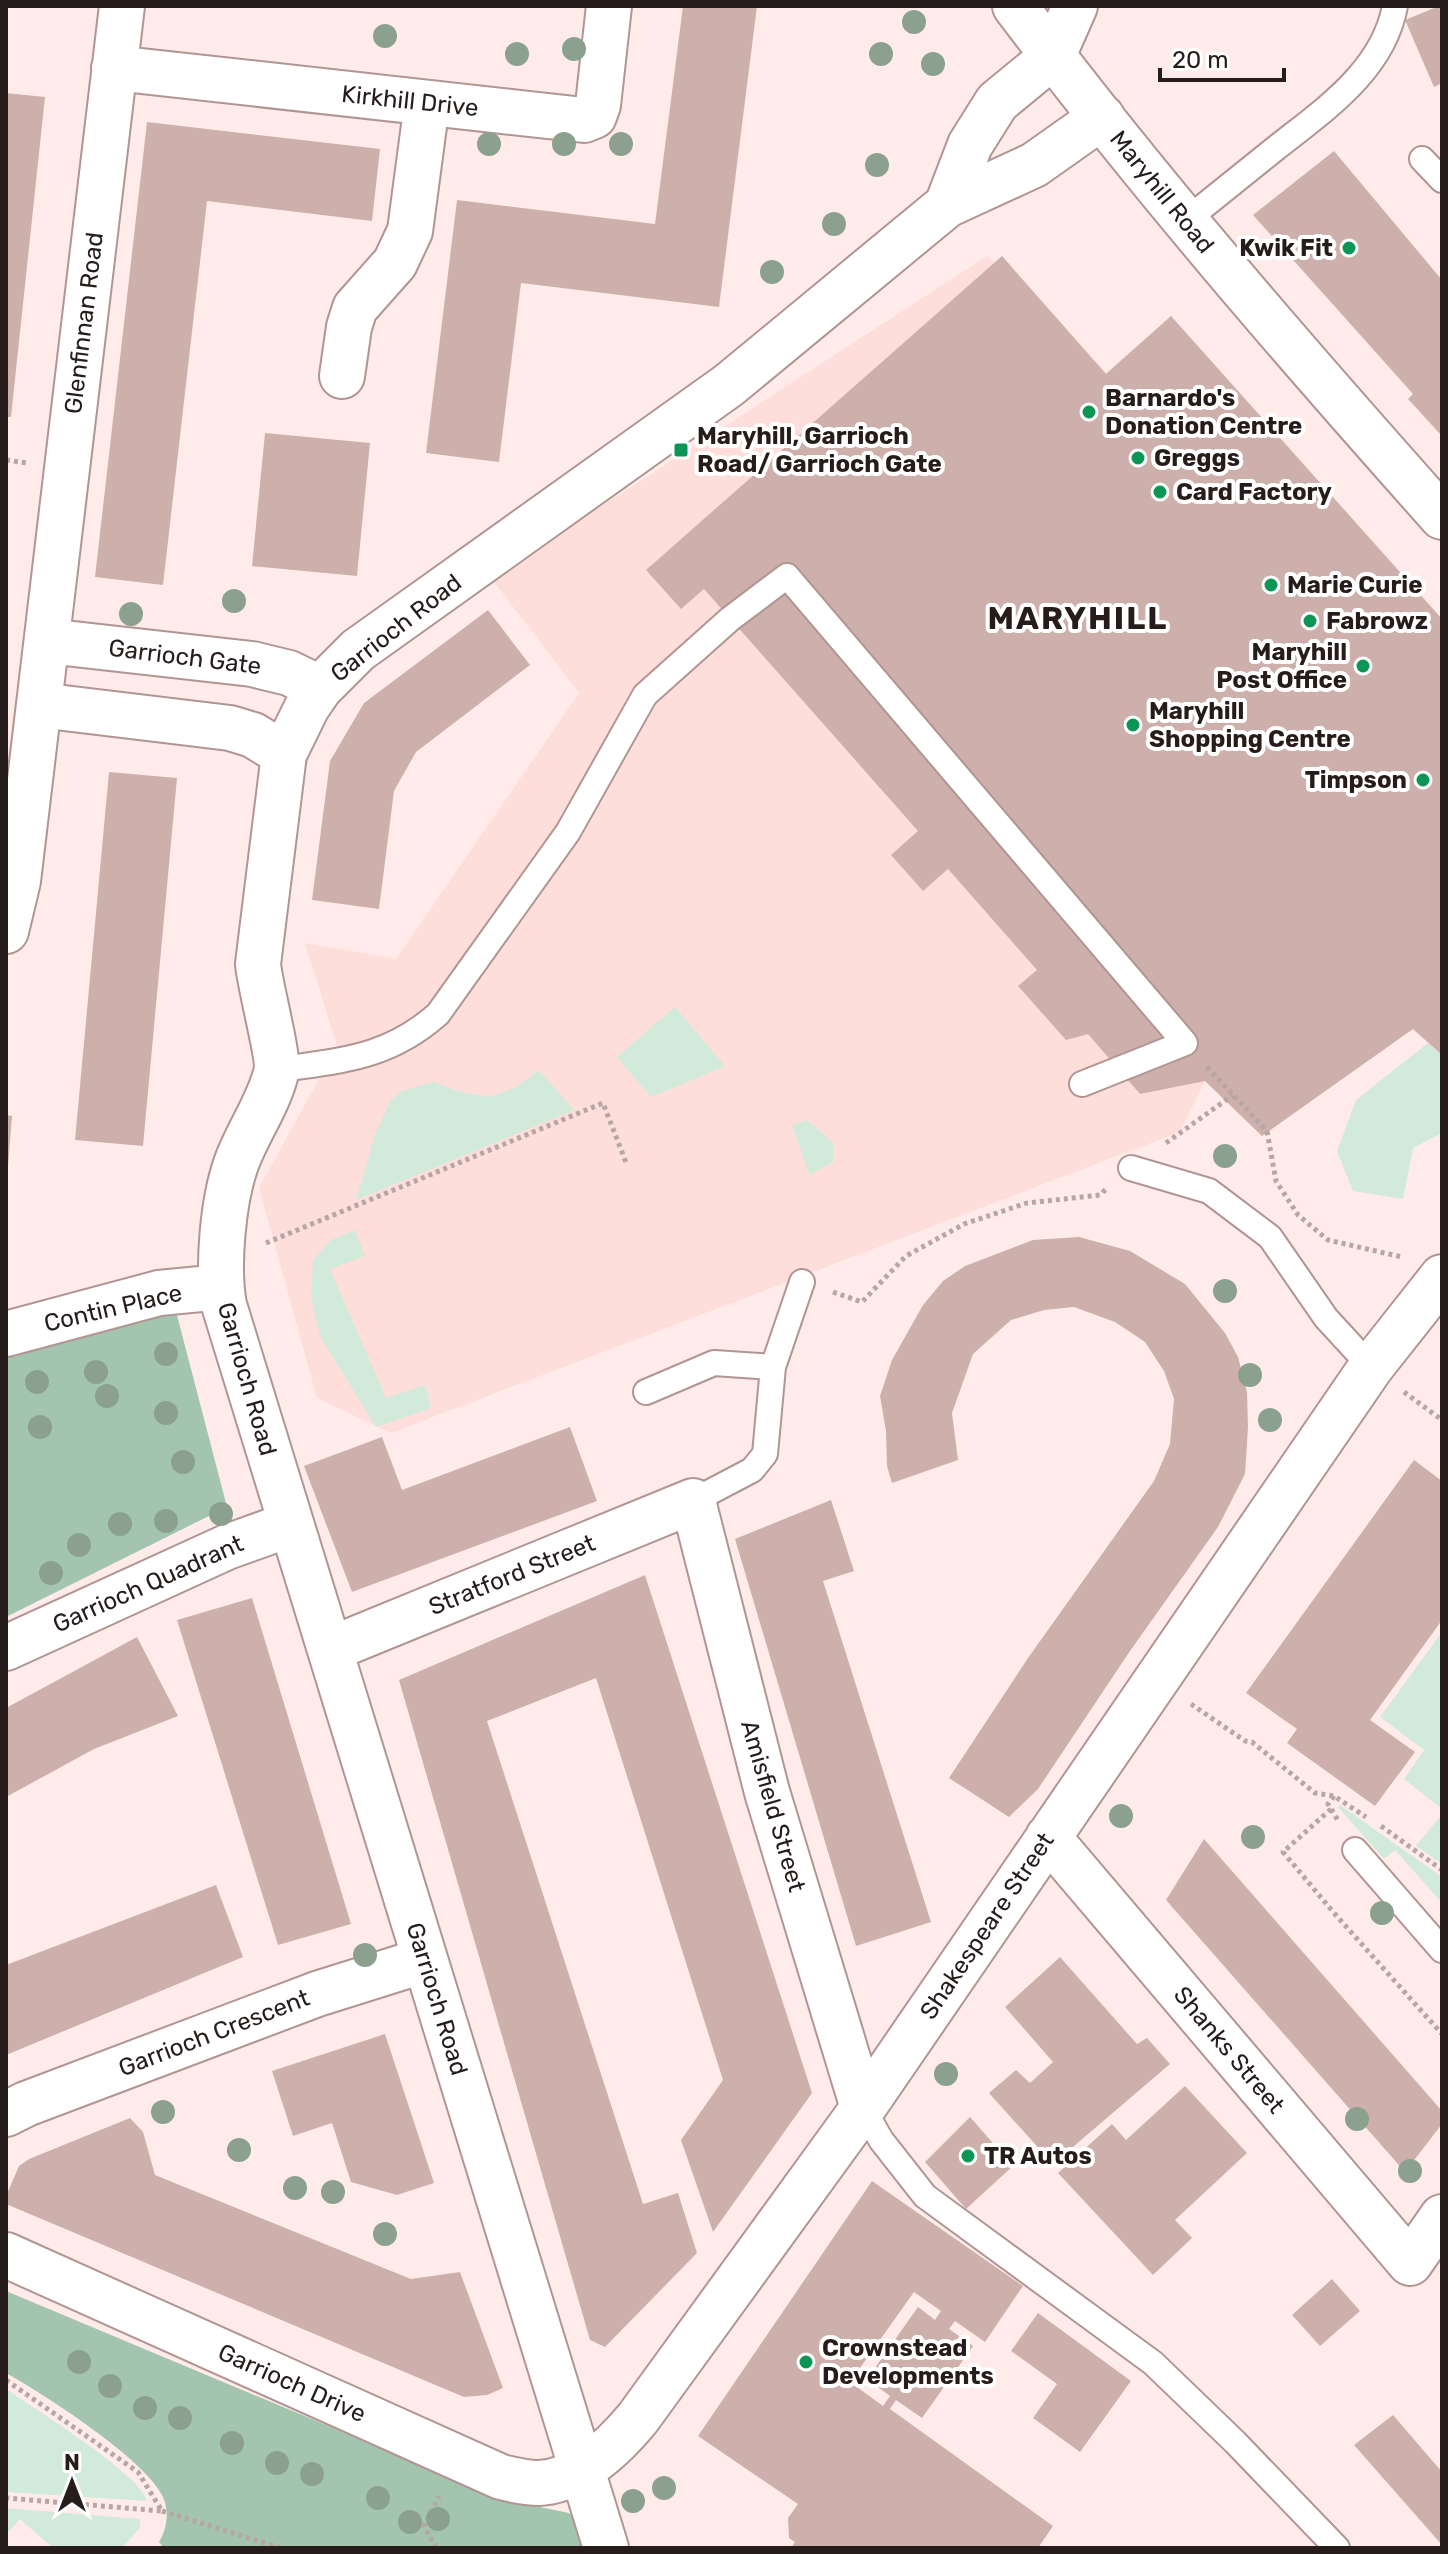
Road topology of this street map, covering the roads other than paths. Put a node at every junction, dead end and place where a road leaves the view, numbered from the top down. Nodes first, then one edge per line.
1 (122, 6) edge
2 (609, 6) edge
3 (1015, 6) edge
4 (1075, 6) edge
5 (1395, 6) edge
6 (1053, 56) junction
7 (114, 68) junction
8 (427, 103) junction
9 (1102, 117) junction
10 (1422, 159) dead end
11 (1442, 180) edge
12 (947, 205) junction
13 (1184, 222) junction
14 (342, 376) dead end
15 (1442, 517) edge
16 (47, 641) junction
17 (320, 688) junction
18 (39, 705) junction
19 (284, 754) junction
20 (6, 931) edge
21 (277, 1070) junction
22 (1082, 1084) dead end
23 (1131, 1168) road end
24 (1428, 1268) edge
25 (221, 1274) junction
26 (802, 1282) road end
27 (6, 1334) edge
28 (773, 1367) junction
29 (1371, 1367) junction
30 (646, 1392) dead end
31 (693, 1501) junction
32 (291, 1524) junction
33 (6, 1648) edge
34 (331, 1649) junction
35 (1048, 1837) junction
36 (1355, 1850) dead end
37 (1442, 1950) edge
38 (425, 1960) junction
39 (863, 2108) junction
40 (6, 2114) edge
41 (1442, 2217) edge
42 (6, 2255) edge
43 (582, 2468) junction
44 (606, 2548) edge
45 (1337, 2548) edge

1 - 7 street, Glenfinnan Road
2 - 8 street, Kirkhill Drive
3 - 6 street, Maryhill Road
4 - 6 street
5 - 13 lane
6 - 9 street, Maryhill Road
6 - 12 street, Garrioch Road
7 - 8 street, Kirkhill Drive
7 - 16 street, Glenfinnan Road
8 - 14 street
9 - 12 street, Garrioch Road
9 - 13 street, Maryhill Road
10 - 11 lane
12 - 17 street, Garrioch Road
13 - 15 street, Maryhill Road
16 - 17 street, Garrioch Gate
16 - 18 street, Glenfinnan Road
17 - 19 street, Garrioch Road
18 - 19 street
18 - 20 street, Glenfinnan Road
19 - 21 street, Garrioch Road
21 - 22 lane
21 - 25 street, Garrioch Road
23 - 29 lane
24 - 29 street, Shakespeare Street
25 - 27 street, Contin Place
25 - 32 street, Garrioch Road
26 - 28 lane
28 - 30 lane
28 - 31 lane
29 - 35 street, Shakespeare Street
31 - 34 street, Stratford Street
31 - 39 street, Amisfield Street
32 - 33 street, Garrioch Quadrant
32 - 34 street, Garrioch Road
34 - 38 street, Garrioch Road
35 - 39 street, Shakespeare Street
35 - 41 street, Shanks Street
36 - 37 lane
38 - 40 street, Garrioch Crescent
38 - 43 street, Garrioch Road
39 - 43 street, Shakespeare Street
39 - 45 lane
42 - 43 street, Garrioch Drive
43 - 44 street, Garrioch Road

